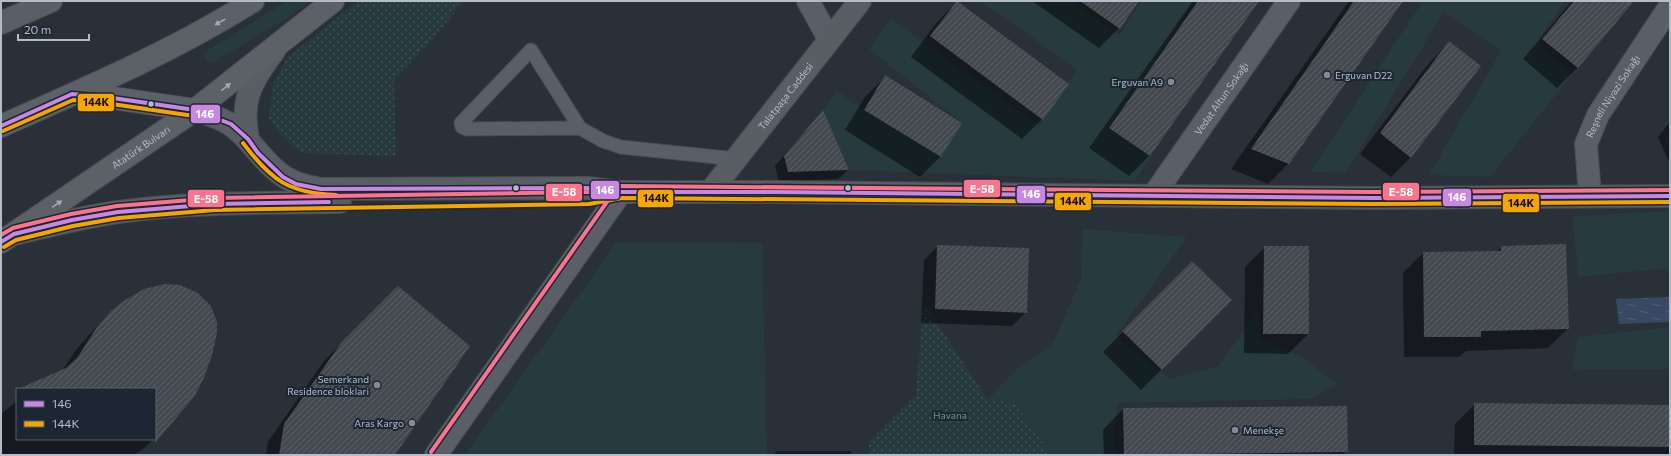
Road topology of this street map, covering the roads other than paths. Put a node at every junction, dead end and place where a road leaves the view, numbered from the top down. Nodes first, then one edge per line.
1 (51, 1) edge
2 (253, 1) edge
3 (333, 1) edge
4 (808, 1) edge
5 (860, 1) edge
6 (1289, 1) edge
7 (1670, 6) edge
8 (1, 23) edge
9 (830, 39) junction
10 (276, 47) junction
11 (72, 94) junction
12 (194, 110) junction
13 (1, 126) edge
14 (580, 128) junction
15 (248, 139) junction
16 (736, 159) junction
17 (621, 192) junction
18 (710, 192) junction
19 (1153, 196) junction
20 (1590, 196) junction
21 (1670, 196) edge
22 (7, 238) edge
23 (436, 455) edge

1 - 8 street
2 -> 11 main road
3 - 10 main road, Atatürk Bulvarı
4 - 9 street
5 - 9 main road, Talatpaşa Caddesi
6 - 19 street, Vedat Altun Sokağı
7 - 20 street, Reşneli Niyazi Sokağı
9 - 16 main road, Talatpaşa Caddesi
12 -> 10 main road, Atatürk Bulvarı
10 - 15 main road
11 - 12 main road
11 - 13 main road
12 - 15 main road
22 -> 12 main road, Atatürk Bulvarı
14 - 14 lane
14 - 16 lane
15 - 17 main road
16 - 18 main road, Talatpaşa Caddesi
17 - 18 main road
17 - 22 main road
17 - 23 street
18 - 19 main road
19 - 20 main road
20 - 21 main road

